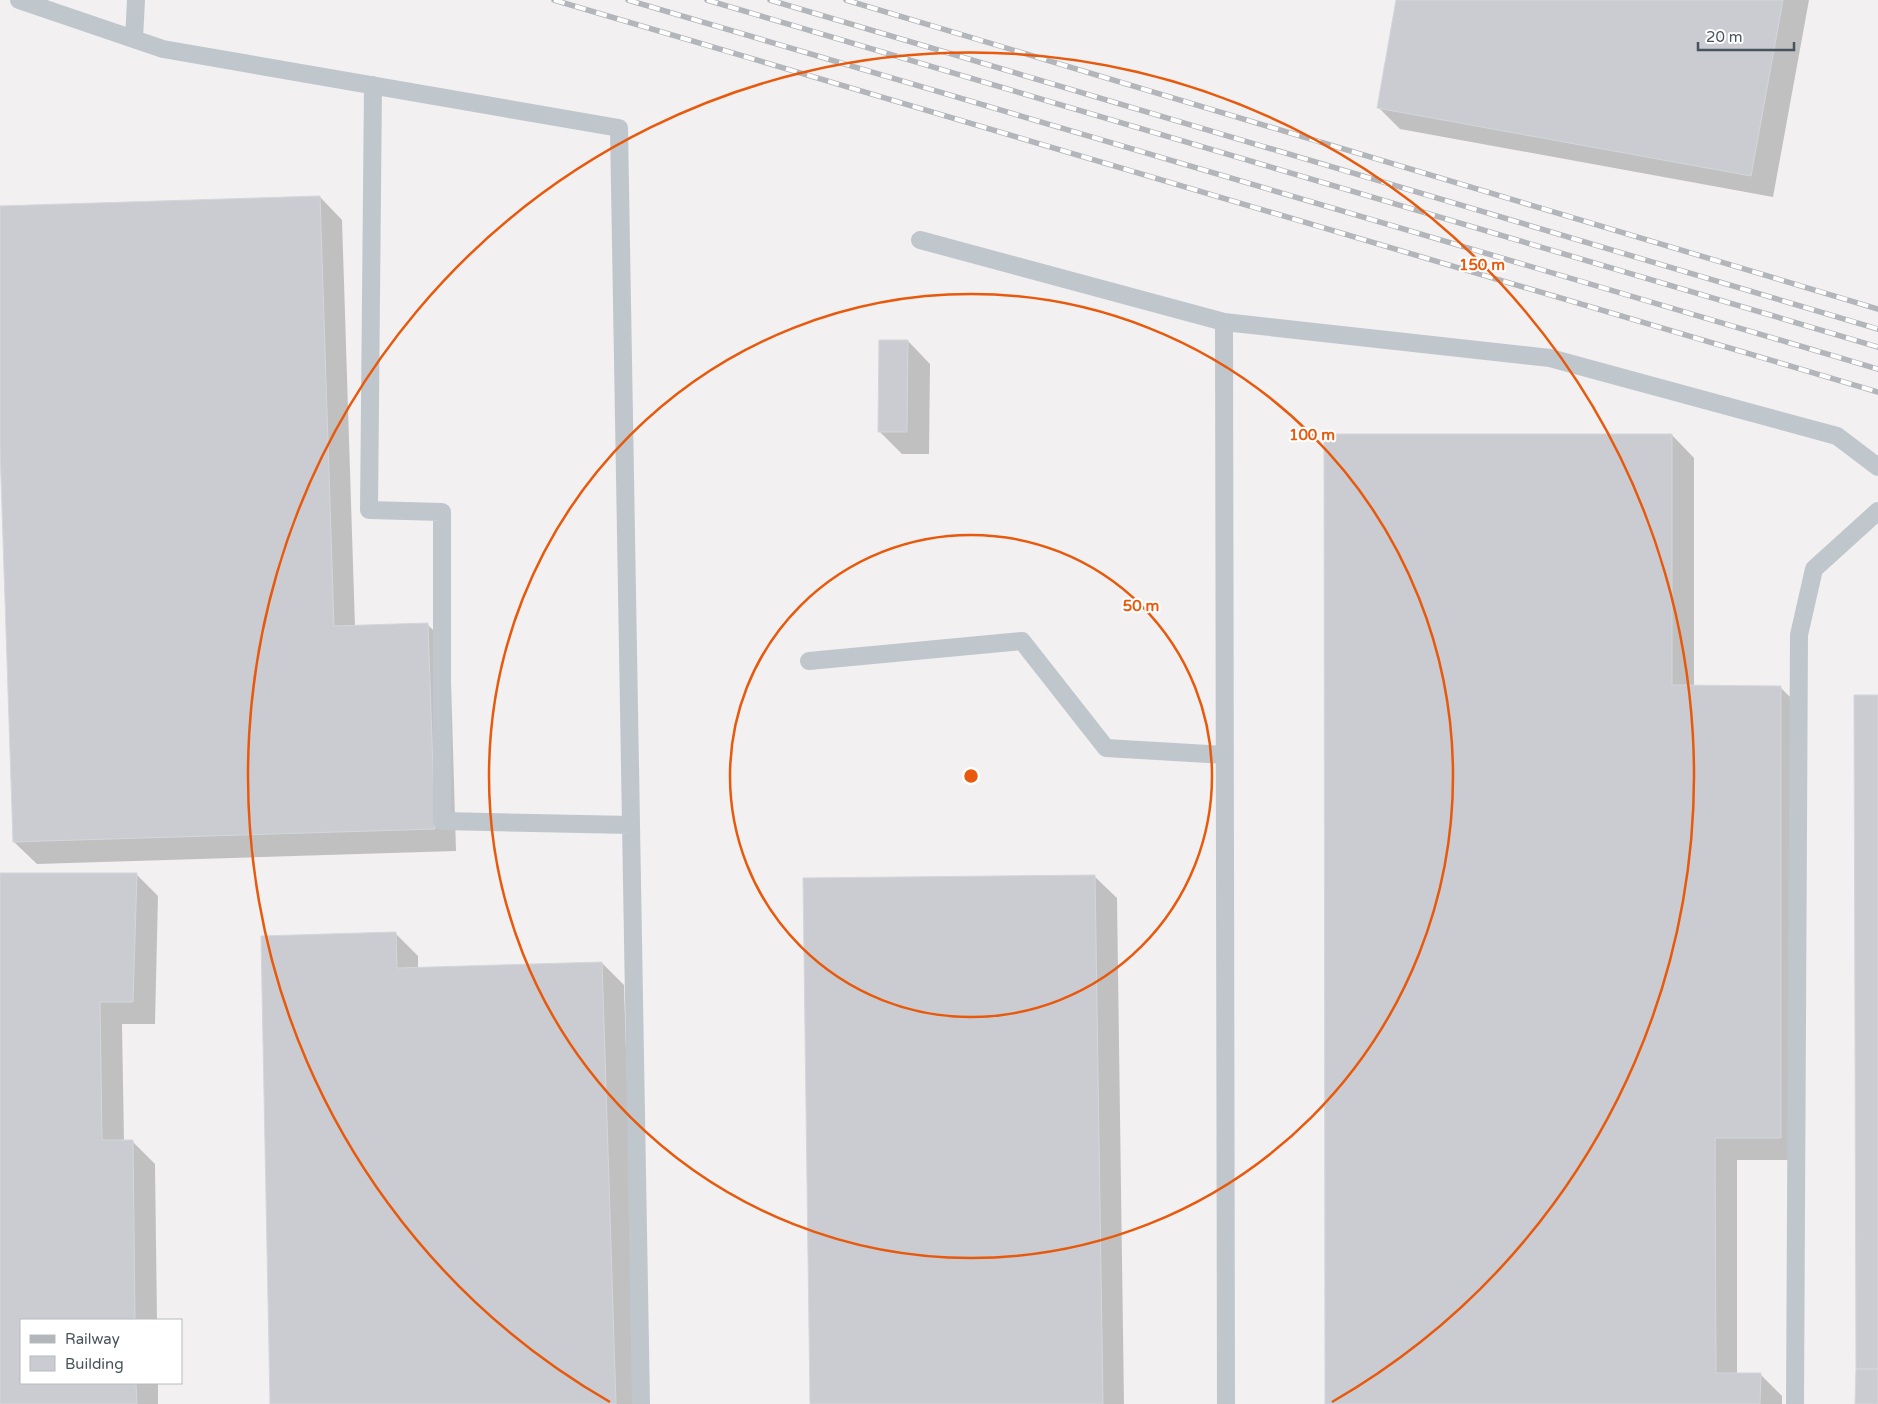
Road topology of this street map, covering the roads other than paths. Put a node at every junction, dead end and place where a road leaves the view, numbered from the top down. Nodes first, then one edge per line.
1 (19, 0) edge
2 (136, 0) edge
3 (134, 39) junction
4 (373, 85) junction
5 (920, 240) dead end
6 (1224, 322) junction
7 (1878, 467) edge
8 (1878, 511) edge
9 (809, 661) dead end
10 (1225, 755) junction
11 (631, 825) junction
12 (641, 1404) edge
13 (1226, 1404) edge
14 (1795, 1404) edge

1 - 3 lane
2 - 3 lane
3 - 4 lane
4 - 11 lane
4 - 11 lane
5 - 6 lane
6 - 7 lane
6 - 10 lane
8 - 14 lane
9 - 10 lane
10 - 13 lane
11 - 12 lane

